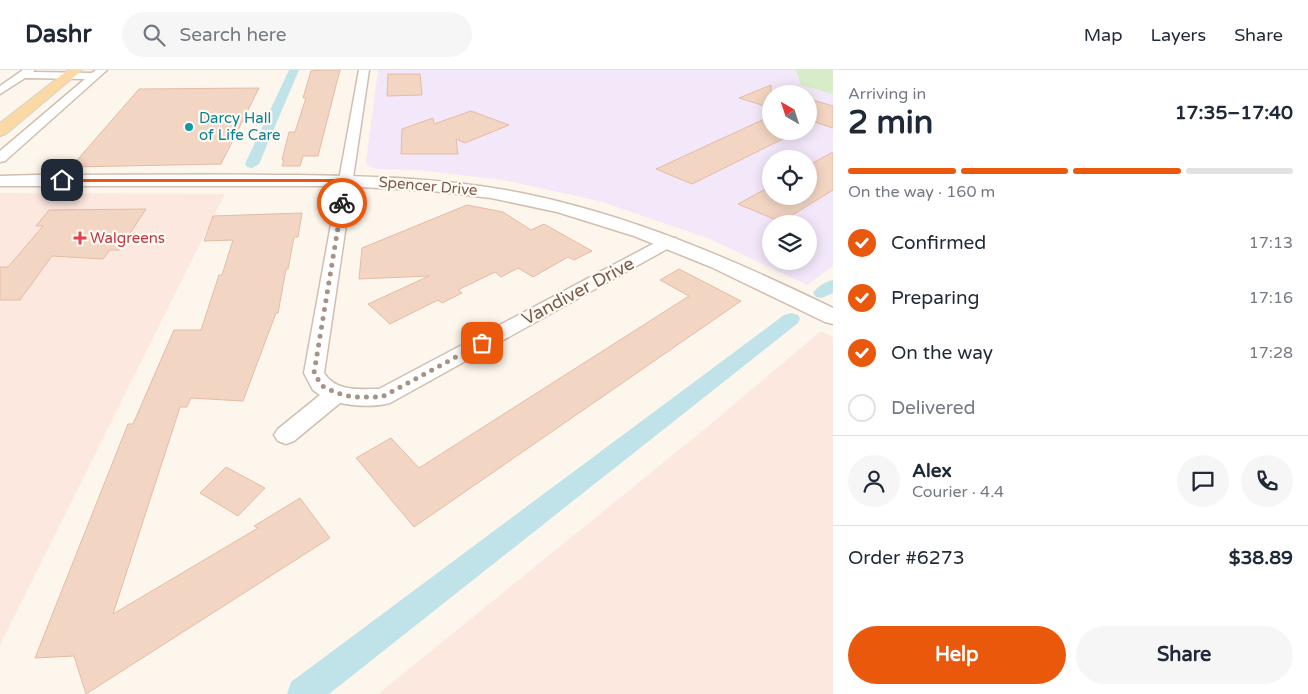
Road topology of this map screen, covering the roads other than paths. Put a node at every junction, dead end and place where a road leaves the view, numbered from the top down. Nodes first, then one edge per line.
1 (364, 70) edge
2 (27, 72) edge
3 (51, 73) edge
4 (73, 73) edge
5 (98, 73) edge
6 (33, 86) dead end
7 (0, 92) edge
8 (0, 131) edge
9 (0, 158) edge
10 (0, 181) edge
11 (345, 181) junction
12 (670, 241) junction
13 (833, 317) edge
14 (330, 390) junction
15 (286, 435) dead end

1 - 11 street
2 - 3 street
2 - 7 street
3 - 4 street
3 - 6 main road
4 - 5 street
4 - 8 main road
5 - 9 street
10 - 11 street, Spencer Drive
11 - 12 street, Spencer Drive
11 - 14 street
12 - 13 street, Spencer Drive
12 - 14 street, Vandiver Drive
14 - 15 street

